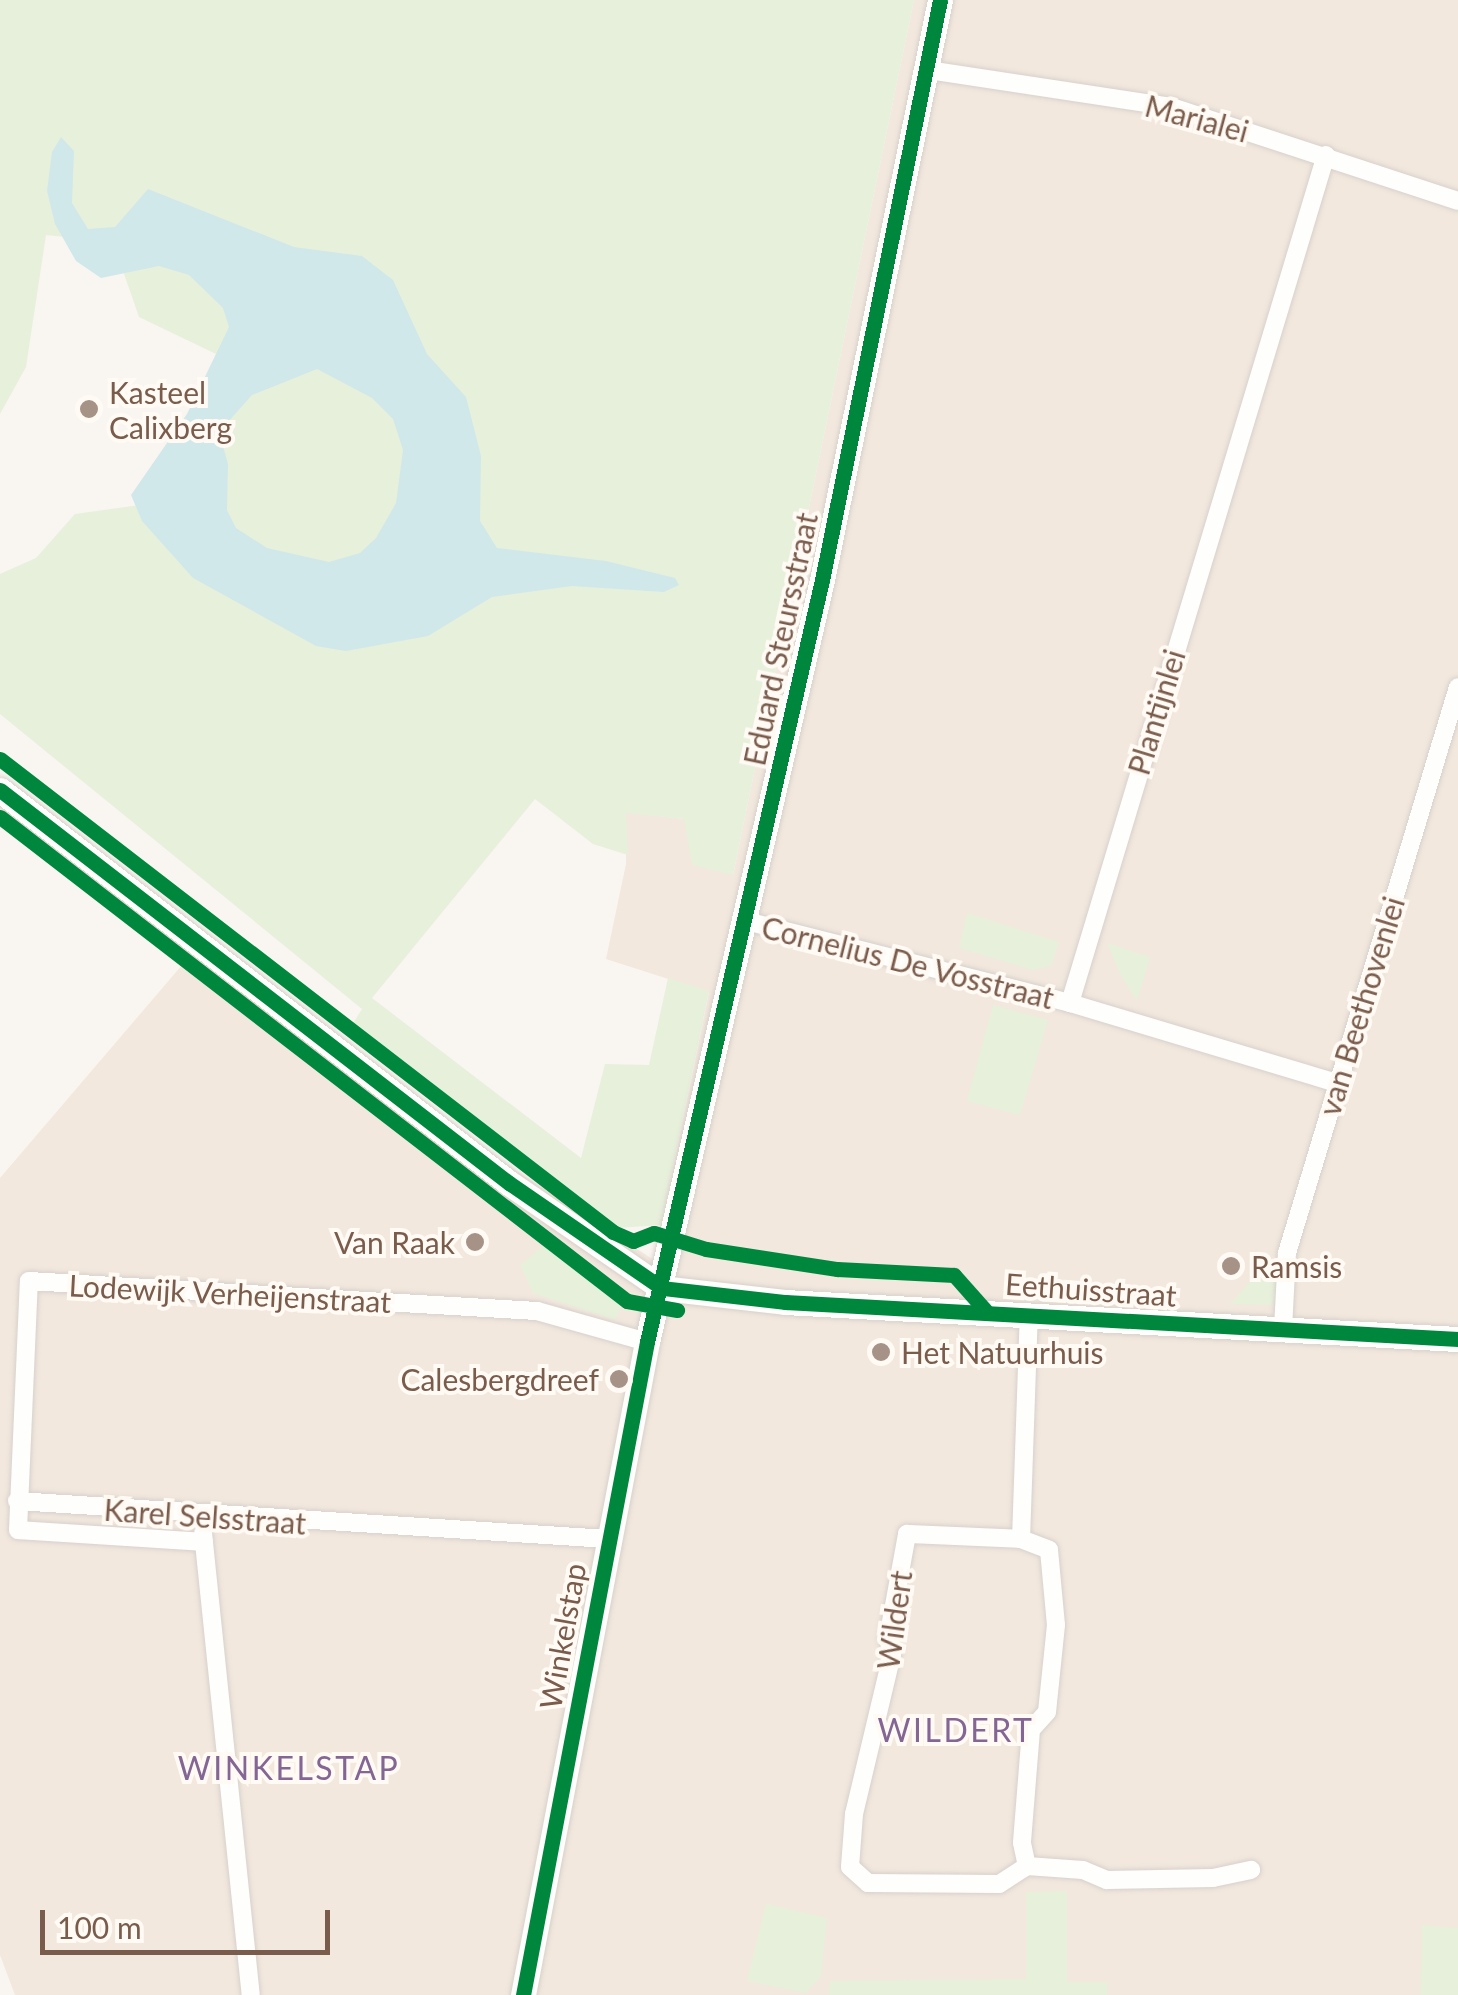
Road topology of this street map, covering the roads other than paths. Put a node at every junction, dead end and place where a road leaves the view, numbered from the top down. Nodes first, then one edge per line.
1 (940, 0) edge
2 (928, 70) junction
3 (1326, 155) junction
4 (1458, 200) edge
5 (1458, 687) edge
6 (0, 790) edge
7 (746, 921) junction
8 (1070, 1003) junction
9 (1337, 1083) junction
10 (662, 1288) junction
11 (1029, 1313) junction
12 (1283, 1329) junction
13 (1458, 1340) edge
14 (647, 1342) junction
15 (17, 1501) junction
16 (202, 1518) junction
17 (1020, 1539) junction
18 (608, 1540) junction
19 (204, 1542) junction
20 (1026, 1866) junction
21 (1251, 1870) dead end
22 (251, 1995) edge
23 (524, 1995) edge

1 - 2 street, Eduard Steursstraat
2 - 3 street, Marialei
2 - 7 street, Eduard Steursstraat
3 - 4 street, Marialei
3 - 8 street, Plantijnlei
5 - 9 street, van Beethovenlei
6 - 10 street
7 - 8 street, Cornelius De Vosstraat
7 - 10 street, Eduard Steursstraat
8 - 9 street
9 - 12 street, van Beethovenlei
10 - 11 street, Eethuisstraat
10 - 14 street, Winkelstap
11 - 12 street, Eethuisstraat
11 - 17 street
12 - 13 street, Eethuisstraat
14 - 15 street, Lodewijk Verheijenstraat
14 - 18 street, Winkelstap
15 - 16 street, Karel Selsstraat
15 - 19 street, Karel Selsstraat
16 - 18 street, Karel Selsstraat
16 - 19 street
17 - 20 street
17 - 20 street, Wildert
18 - 23 street, Winkelstap
19 - 22 street
20 - 21 street, Wildert

